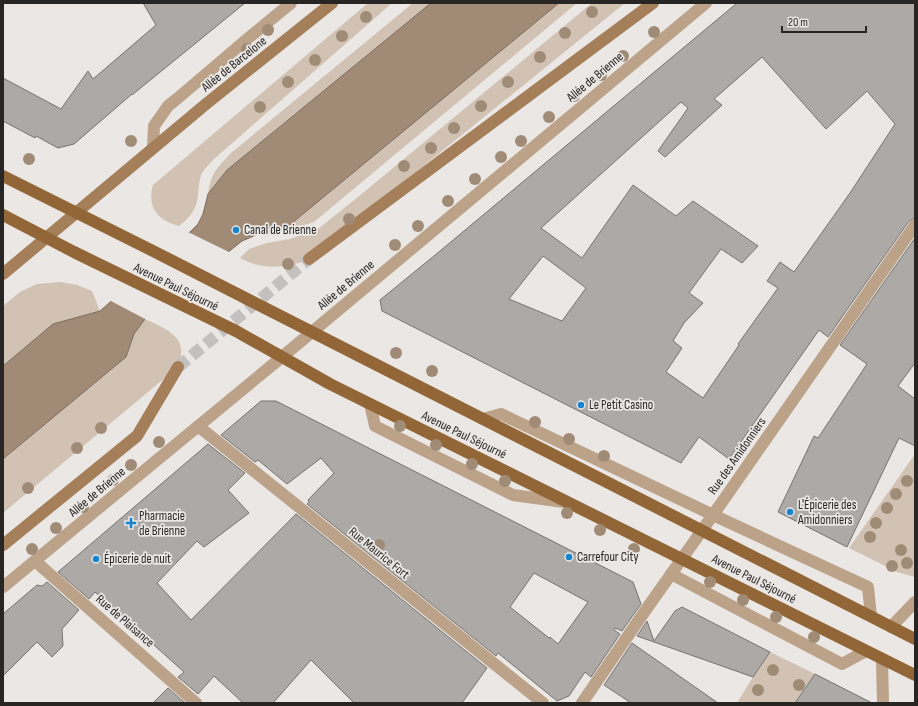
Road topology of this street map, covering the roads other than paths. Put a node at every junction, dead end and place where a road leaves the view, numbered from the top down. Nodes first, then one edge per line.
1 (292, 3) edge
2 (332, 3) edge
3 (653, 3) edge
4 (706, 3) edge
5 (153, 148) junction
6 (3, 176) edge
7 (76, 213) junction
8 (3, 215) edge
9 (915, 225) edge
10 (47, 238) junction
11 (310, 259) tunnel mouth
12 (3, 274) edge
13 (312, 332) junction
14 (282, 357) junction
15 (178, 367) tunnel mouth
16 (370, 404) junction
17 (484, 419) junction
18 (198, 426) junction
19 (567, 502) junction
20 (713, 515) junction
21 (702, 530) junction
22 (3, 545) edge
23 (682, 558) junction
24 (35, 561) junction
25 (671, 574) junction
26 (3, 587) edge
27 (915, 602) edge
28 (871, 616) junction
29 (891, 627) junction
30 (915, 639) edge
31 (866, 651) junction
32 (882, 659) junction
33 (915, 675) edge
34 (196, 703) edge
35 (542, 703) edge
36 (582, 703) edge
37 (883, 703) edge

1 - 5 street, Allée de Barcelone
2 - 5 main road, Allée de Barcelone
3 - 11 main road, Allée de Brienne
4 - 13 street, Allée de Brienne
5 - 7 main road, Allée de Barcelone
6 - 7 main road, Avenue Paul Séjourné
7 - 10 main road, Allée de Barcelone
7 - 13 main road, Avenue Paul Séjourné
8 - 10 main road, Avenue Paul Séjourné
9 - 20 street, Rue des Amidonniers
10 - 12 main road, Allée de Barcelone
10 - 14 main road, Avenue Paul Séjourné
13 - 14 street, Allée de Brienne
13 - 17 main road, Avenue Paul Séjourné
14 - 16 main road, Avenue Paul Séjourné
14 - 18 street, Allée de Brienne
15 - 22 main road, Allée de Brienne
16 - 19 main road, Avenue Paul Séjourné
16 - 19 street
17 - 20 street, Avenue Paul Séjourné
17 - 21 main road, Avenue Paul Séjourné
18 - 24 street, Allée de Brienne
18 - 35 street, Rue Maurice Fort
19 - 23 main road, Avenue Paul Séjourné
20 - 21 street, Rue des Amidonniers
20 - 28 street, Avenue Paul Séjourné
21 - 23 street, Rue des Amidonniers
21 - 28 main road, Avenue Paul Séjourné
23 - 25 street, Rue des Amidonniers
23 - 31 main road, Avenue Paul Séjourné
24 - 26 street, Allée de Brienne
24 - 34 street, Rue de Plaisance
25 - 31 street
25 - 36 street, Rue des Amidonniers
27 - 29 street
28 - 29 main road, Avenue Paul Séjourné
29 - 30 main road, Avenue Paul Séjourné
31 - 32 main road, Avenue Paul Séjourné
32 - 33 main road, Avenue Paul Séjourné
32 - 37 street

